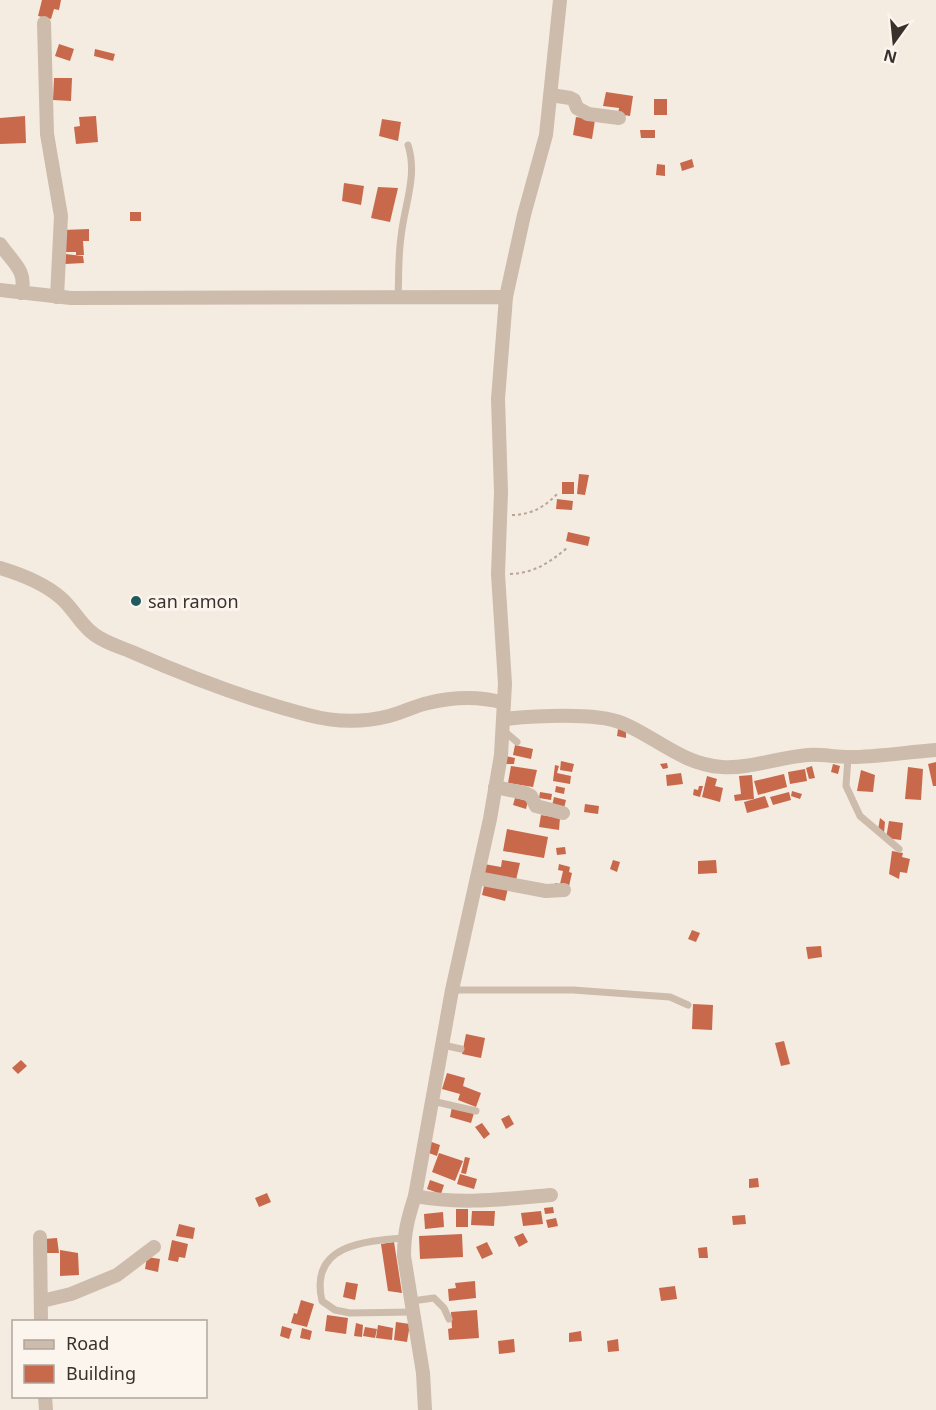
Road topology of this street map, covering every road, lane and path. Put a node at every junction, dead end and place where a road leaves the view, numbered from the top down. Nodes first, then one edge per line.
1 (560, 0) edge
2 (44, 23) dead end
3 (552, 95) junction
4 (620, 118) dead end
5 (408, 146) dead end
6 (0, 244) edge
7 (0, 290) edge
8 (21, 293) junction
9 (57, 297) junction
10 (506, 297) junction
11 (398, 298) junction
12 (559, 492) dead end
13 (500, 514) junction
14 (567, 548) dead end
15 (0, 568) edge
16 (498, 574) junction
17 (504, 703) junction
18 (503, 724) junction
19 (517, 742) dead end
20 (936, 750) edge
21 (848, 757) junction
22 (495, 787) junction
23 (563, 813) dead end
24 (899, 849) dead end
25 (477, 878) junction
26 (564, 890) dead end
27 (452, 990) junction
28 (688, 1005) dead end
29 (442, 1045) junction
30 (461, 1048) dead end
31 (432, 1101) junction
32 (476, 1111) dead end
33 (551, 1195) dead end
34 (415, 1196) junction
35 (40, 1237) dead end
36 (404, 1238) junction
37 (154, 1247) dead end
38 (42, 1301) junction
39 (412, 1306) junction
40 (449, 1319) dead end
41 (41, 1320) edge
42 (425, 1410) edge

1 - 3 street
2 - 9 street
3 - 4 street
3 - 10 street
5 - 11 lane
6 - 8 street
7 - 8 street
8 - 9 street
9 - 11 street
10 - 11 street
10 - 13 street
12 - 13 path
13 - 16 street
14 - 16 path
15 - 17 street
16 - 17 street
17 - 18 street
18 - 19 lane
18 - 21 street
18 - 22 street
20 - 21 street
21 - 24 lane
22 - 23 street
22 - 25 street
25 - 26 street
25 - 27 street
27 - 28 lane
27 - 29 street
29 - 30 lane
29 - 31 street
31 - 32 lane
31 - 34 street
33 - 34 street
34 - 36 street
35 - 38 street
36 - 39 street
36 - 39 lane
37 - 38 street
38 - 41 street
39 - 40 lane
39 - 42 street

